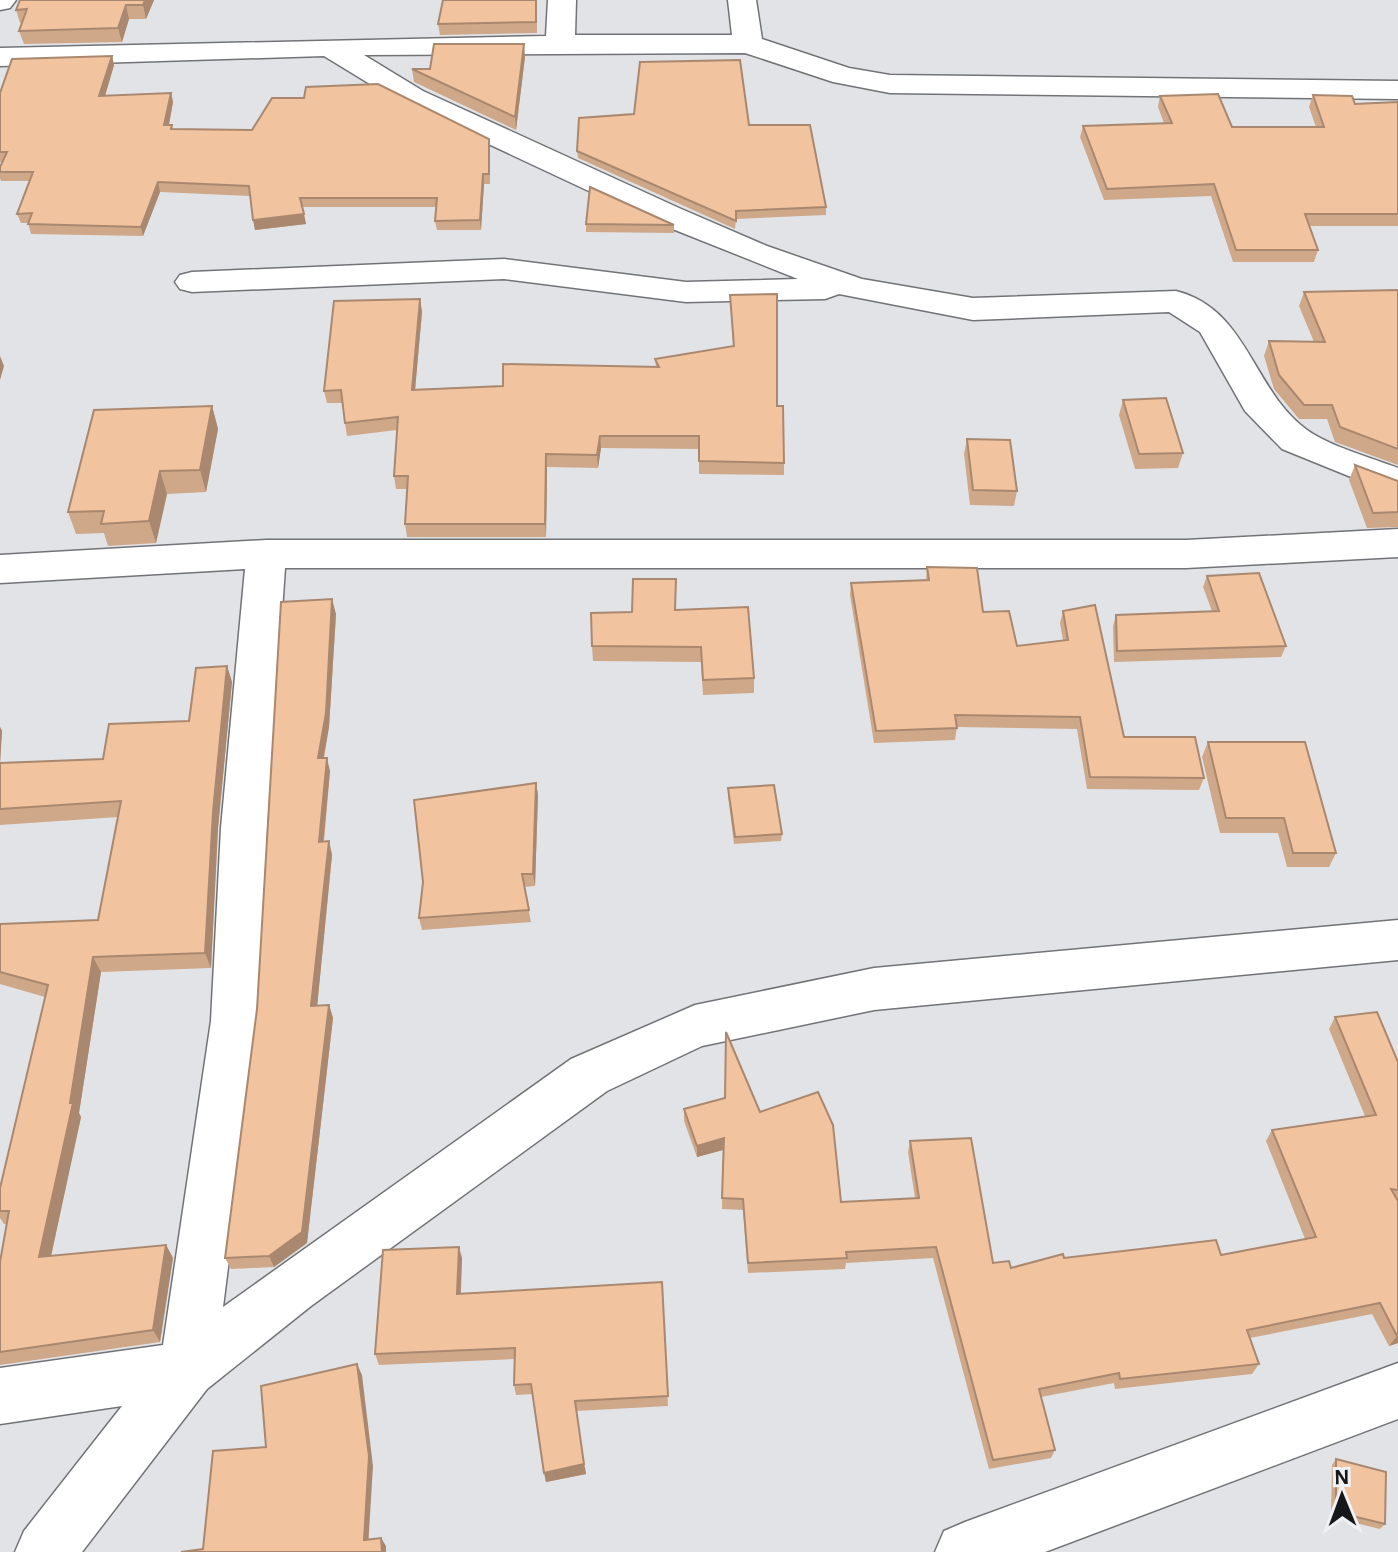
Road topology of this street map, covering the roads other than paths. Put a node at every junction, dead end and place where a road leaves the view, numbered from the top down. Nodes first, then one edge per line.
1 (562, 0) edge
2 (742, 0) edge
3 (748, 44) junction
4 (560, 45) junction
5 (330, 47) junction
6 (0, 57) edge
7 (1398, 90) edge
8 (192, 282) dead end
9 (855, 288) junction
10 (1398, 483) edge
11 (1398, 543) edge
12 (266, 554) junction
13 (0, 569) edge
14 (1398, 940) edge
15 (187, 1369) junction
16 (1398, 1391) edge
17 (0, 1396) edge
18 (45, 1552) edge
19 (965, 1552) edge

1 - 4 street
2 - 3 street
3 - 4 street
3 - 7 street
4 - 5 street
5 - 6 street
5 - 9 street
8 - 9 street
9 - 10 street
11 - 12 street
12 - 13 street
12 - 15 street
14 - 15 street
15 - 17 street
15 - 18 street
16 - 19 street

